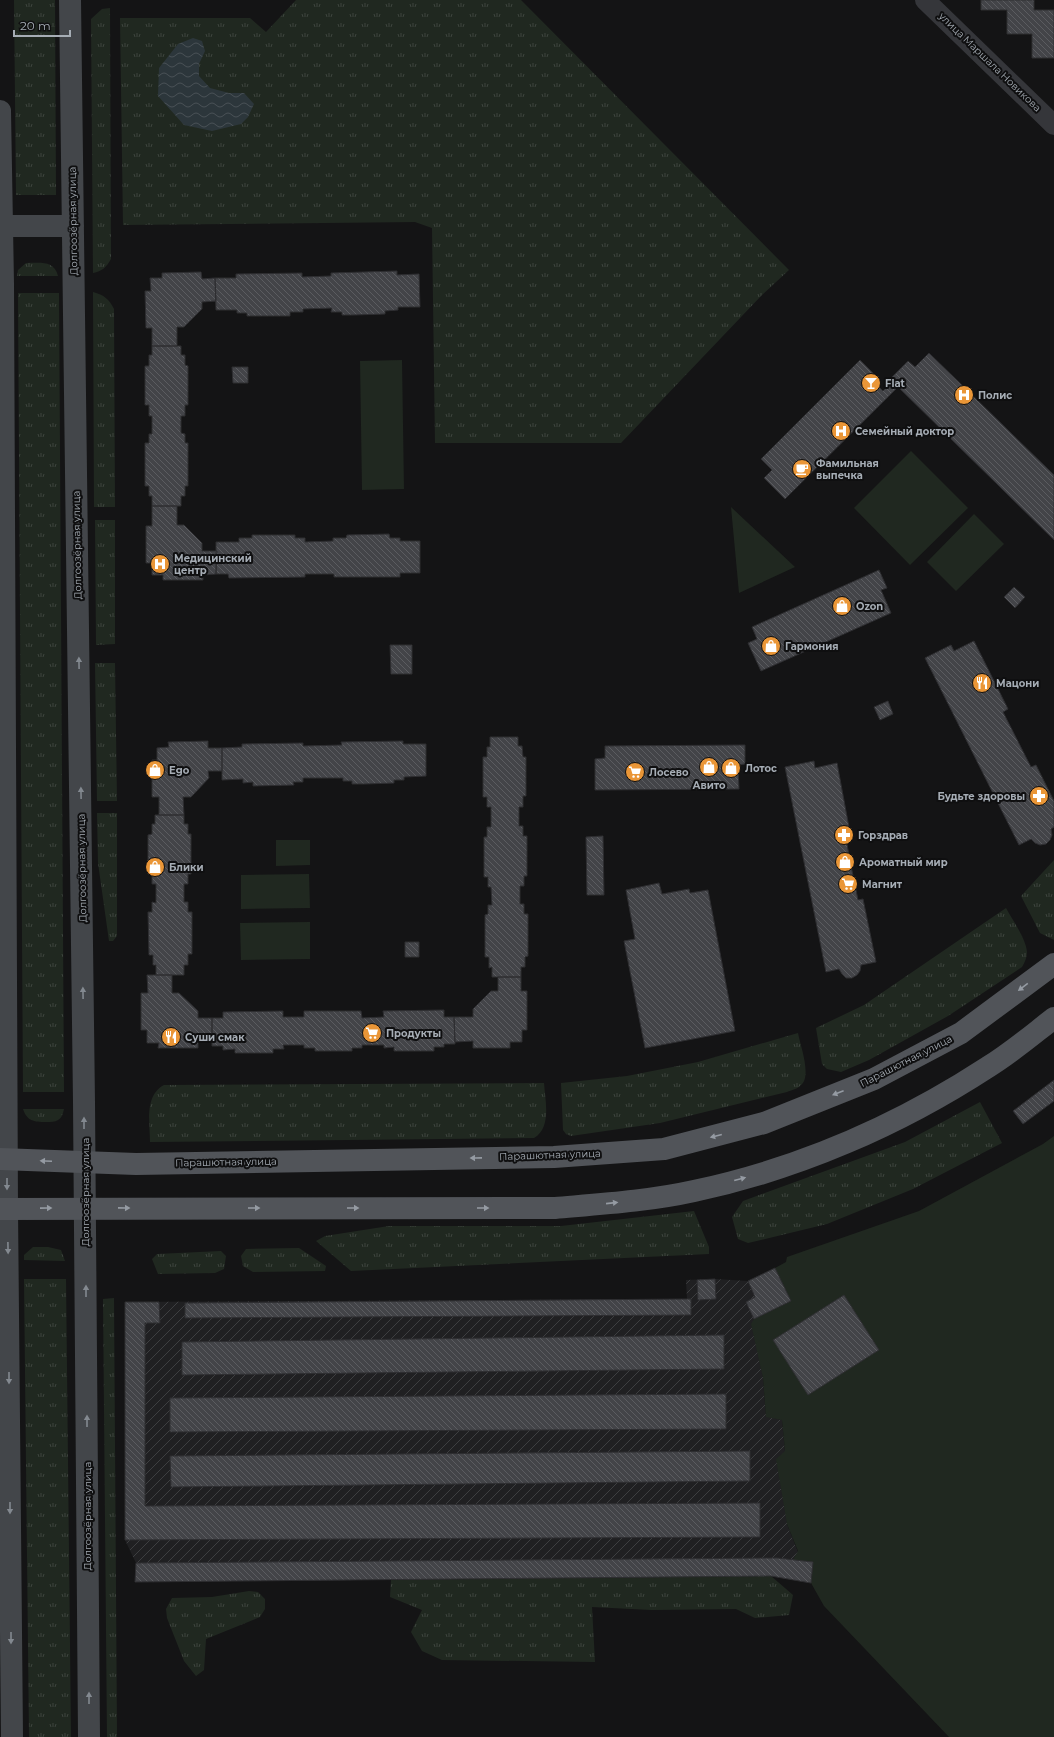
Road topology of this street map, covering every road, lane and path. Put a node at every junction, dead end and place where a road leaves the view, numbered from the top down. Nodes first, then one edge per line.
1 (70, 0) edge
2 (925, 0) edge
3 (0, 111) edge
4 (1054, 125) edge
5 (2, 226) junction
6 (74, 226) junction
7 (1054, 964) edge
8 (1054, 1018) edge
9 (4, 1159) edge
10 (84, 1162) junction
11 (85, 1208) junction
12 (4, 1209) edge
13 (12, 1737) edge
14 (89, 1737) edge

1 - 6 main road, Долгоозёрная улица
2 - 4 street, улица Маршала Новикова
3 - 5 main road
5 - 6 main road
5 - 9 main road
10 -> 6 main road, Долгоозёрная улица
7 -> 10 main road, Парашютная улица
11 -> 8 main road
10 -> 9 main road, Парашютная улица
9 -> 12 main road
10 - 11 main road, Долгоозёрная улица
12 -> 11 main road
14 -> 11 main road, Долгоозёрная улица
12 -> 13 main road

